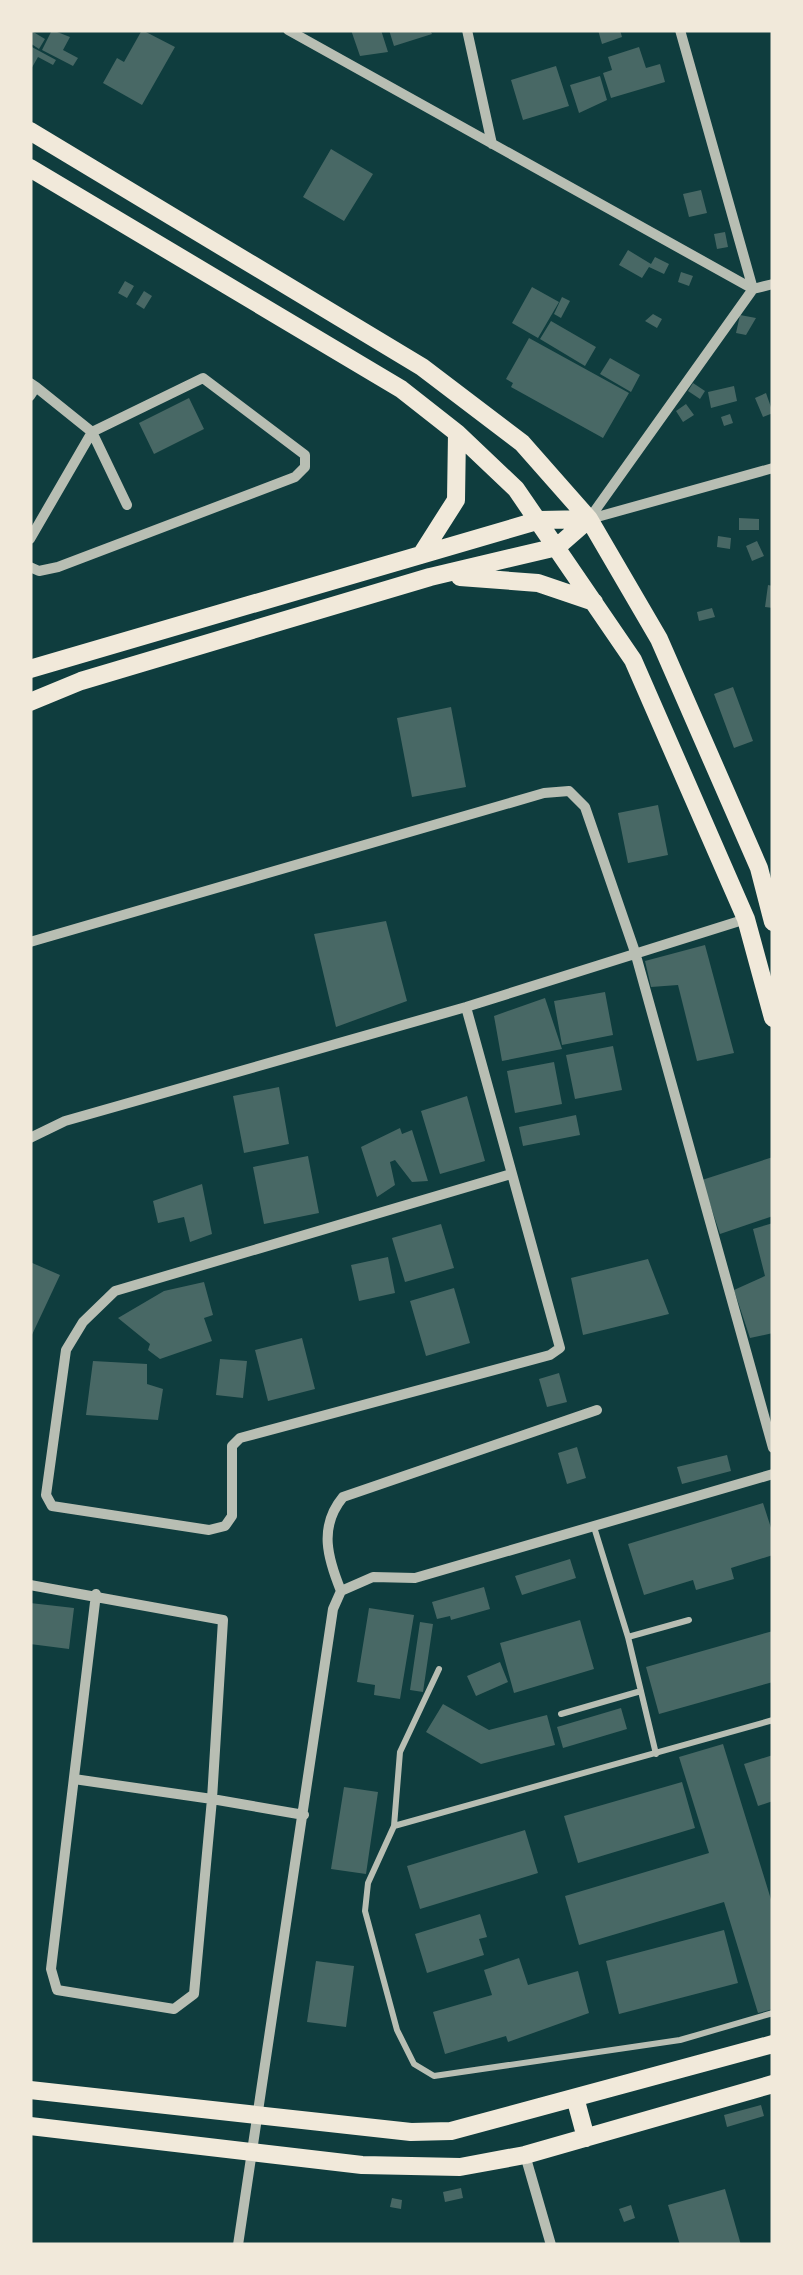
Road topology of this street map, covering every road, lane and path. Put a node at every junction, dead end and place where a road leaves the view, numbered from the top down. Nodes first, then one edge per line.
1 (288, 30) edge
2 (467, 30) edge
3 (680, 30) edge
4 (30, 131) edge
5 (492, 144) junction
6 (30, 168) edge
7 (773, 284) edge
8 (753, 289) junction
9 (32, 388) edge
10 (92, 432) junction
11 (457, 433) junction
12 (773, 468) edge
13 (126, 504) dead end
14 (540, 520) junction
15 (589, 520) junction
16 (30, 539) edge
17 (558, 547) junction
18 (420, 555) junction
19 (30, 567) edge
20 (430, 577) junction
21 (594, 602) junction
22 (30, 669) edge
23 (30, 702) edge
24 (746, 919) junction
25 (773, 922) edge
26 (30, 942) edge
27 (635, 952) junction
28 (466, 1007) junction
29 (773, 1018) edge
30 (30, 1138) edge
31 (511, 1174) junction
32 (597, 1410) dead end
33 (773, 1448) edge
34 (773, 1474) edge
35 (594, 1527) junction
36 (30, 1585) edge
37 (342, 1591) junction
38 (96, 1594) junction
39 (689, 1620) dead end
40 (628, 1636) junction
41 (439, 1669) dead end
42 (641, 1691) junction
43 (561, 1714) dead end
44 (773, 1720) edge
45 (656, 1754) junction
46 (74, 1779) junction
47 (212, 1799) junction
48 (304, 1814) junction
49 (394, 1826) junction
50 (773, 2013) edge
51 (773, 2044) edge
52 (773, 2084) edge
53 (30, 2090) edge
54 (576, 2101) junction
55 (257, 2114) junction
56 (30, 2126) edge
57 (586, 2138) junction
58 (251, 2150) junction
59 (525, 2154) junction
60 (238, 2245) edge
61 (551, 2245) edge

1 - 5 street
2 - 5 street
3 - 8 street
4 - 15 main road
5 - 8 street
6 - 11 main road
7 - 8 street
8 - 15 street
9 - 10 street
10 - 13 street
10 - 16 street
10 - 19 street
11 - 14 main road
11 - 18 main road
12 - 15 street
14 - 15 main road
14 - 17 main road
14 - 18 main road
15 - 17 main road
15 - 25 main road
17 - 20 main road
17 - 21 main road
18 - 22 main road
20 - 21 main road
20 - 23 main road
21 - 24 main road
24 - 27 street
24 - 29 main road
26 - 27 street
27 - 28 street
27 - 33 street
28 - 30 street
28 - 31 street
31 - 31 street
32 - 37 street
34 - 35 street
35 - 37 street
35 - 40 lane
36 - 38 street
37 - 48 street
38 - 46 street
38 - 47 street
39 - 40 lane
40 - 42 lane
41 - 49 lane
42 - 43 lane
42 - 45 lane
44 - 45 lane
45 - 49 lane
46 - 47 street
46 - 47 street
47 - 48 street
48 - 55 street
49 - 50 lane
51 - 54 main road
52 - 57 main road
53 - 55 main road
54 - 55 main road
54 - 57 main road
55 - 58 street
56 - 58 main road
57 - 59 main road
58 - 59 main road
58 - 60 street
59 - 61 street

